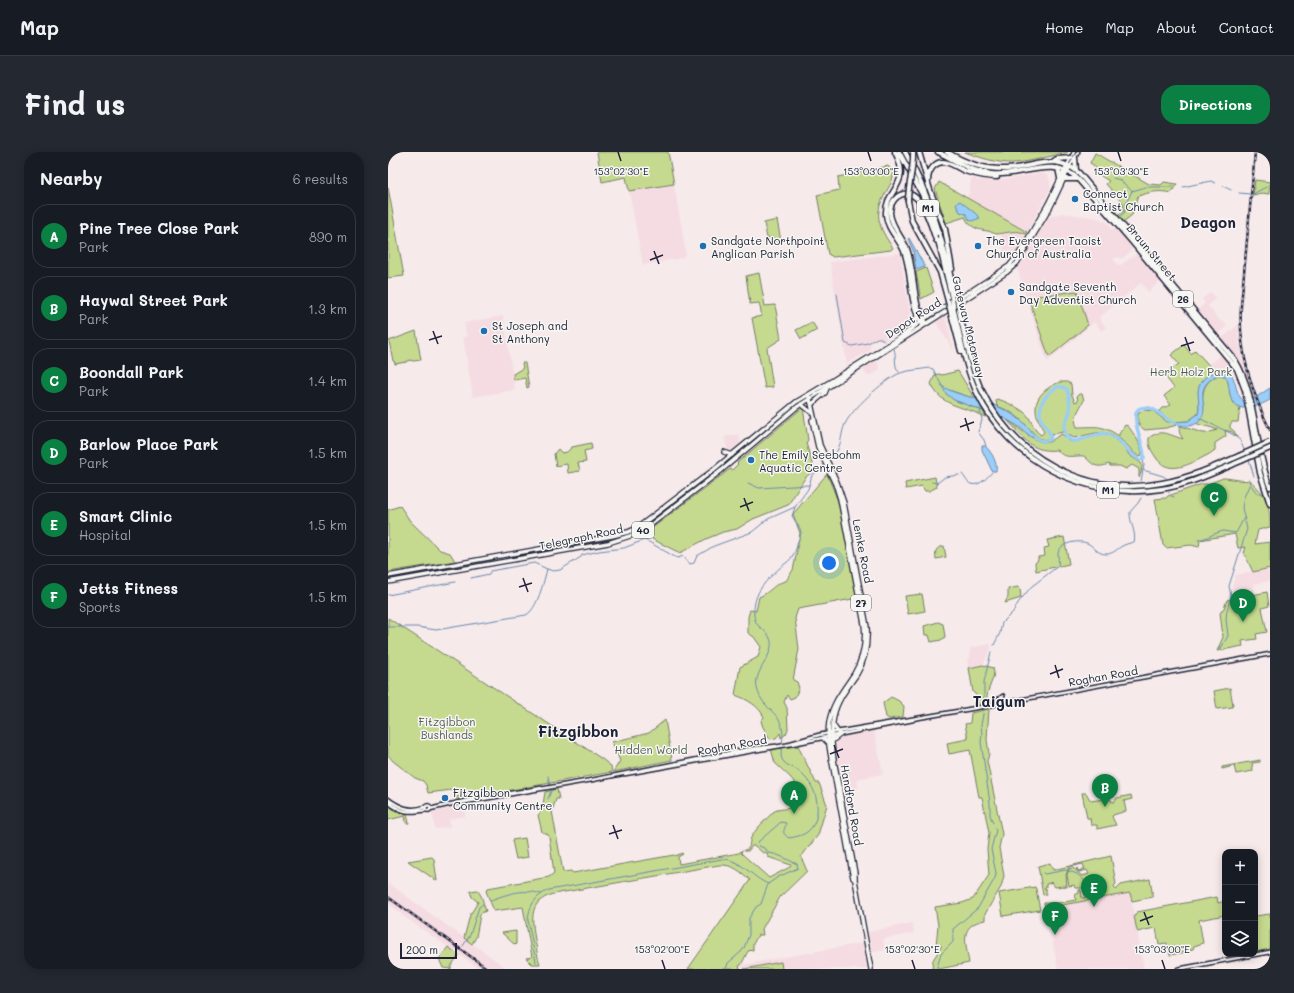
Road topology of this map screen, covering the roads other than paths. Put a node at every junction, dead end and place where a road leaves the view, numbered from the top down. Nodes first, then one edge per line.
1 (895, 152) edge
2 (899, 152) edge
3 (905, 152) edge
4 (913, 152) edge
5 (919, 152) edge
6 (938, 152) edge
7 (947, 152) edge
8 (1074, 152) edge
9 (1078, 152) edge
10 (1073, 158) junction
11 (1053, 161) junction
12 (1069, 165) junction
13 (1058, 168) junction
14 (1066, 170) junction
15 (1076, 171) junction
16 (1005, 174) junction
17 (1062, 178) junction
18 (1080, 178) junction
19 (928, 185) junction
20 (939, 242) junction
21 (953, 298) junction
22 (918, 307) junction
23 (955, 310) junction
24 (918, 316) junction
25 (929, 316) junction
26 (923, 322) junction
27 (912, 327) junction
28 (826, 388) junction
29 (808, 397) junction
30 (801, 404) junction
31 (812, 404) junction
32 (1250, 411) junction
33 (811, 412) junction
34 (1270, 442) edge
35 (1270, 448) edge
36 (724, 452) dead end
37 (822, 452) junction
38 (732, 455) junction
39 (830, 471) junction
40 (1270, 487) edge
41 (1270, 504) edge
42 (388, 576) edge
43 (388, 582) edge
44 (1270, 654) edge
45 (1003, 696) dead end
46 (992, 705) junction
47 (833, 724) junction
48 (840, 733) junction
49 (830, 735) junction
50 (823, 738) junction
51 (830, 743) junction
52 (790, 744) junction
53 (388, 801) edge
54 (1270, 952) edge
55 (872, 968) edge
56 (1178, 969) edge

1 - 24 highway
2 - 20 highway, Gateway Motorway / M1
3 - 21 highway, Gateway Motorway / M1
4 - 21 highway, bridge
5 - 19 highway
6 - 16 highway, 26
7 - 11 highway, 26
8 - 10 main road
9 - 10 main road
10 - 11 highway
10 - 12 main road
10 - 15 highway
11 - 12 highway, 26
12 - 14 main road, Depot Road
12 - 15 highway, 26
13 - 14 highway, 26
13 - 16 highway, 26
13 - 17 highway
14 - 17 main road, Depot Road
14 - 18 highway, Braun Street / 26
15 - 18 highway, 26
16 - 19 highway
17 - 18 highway
17 - 25 main road, Depot Road
17 - 26 main road, Depot Road
18 - 32 highway, Braun Street / 26
19 - 21 highway
20 - 21 highway, Gateway Motorway / M1
20 - 22 highway
21 - 23 highway, Gateway Motorway / M1, bridge
22 - 25 highway
22 - 26 highway
23 - 34 highway, Gateway Motorway / M1, bridge
23 - 35 highway, Gateway Motorway / M1, bridge
24 - 26 highway
24 - 27 highway
25 - 26 main road, Depot Road
26 - 27 main road, Depot Road
26 - 28 main road, Depot Road
27 - 29 main road, Depot Road
28 - 29 main road, Telegraph Road / 40
28 - 31 main road
29 - 30 main road, Telegraph Road / 40
29 - 31 main road, Lemke Road / 27
29 - 33 main road, Lemke Road / 27
29 - 38 main road, Telegraph Road / 40
30 - 33 main road
30 - 43 main road, Telegraph Road / 40
31 - 37 main road, Lemke Road / 27
32 - 40 highway, 26
32 - 41 highway, 26
33 - 37 main road, Lemke Road / 27
36 - 38 main road
37 - 39 main road, Lemke Road / 27
38 - 42 main road, Telegraph Road / 40
39 - 47 main road, Lemke Road / 27
39 - 49 main road, Lemke Road / 27
44 - 46 main road, Roghan Road
45 - 46 main road
46 - 48 main road, Roghan Road
47 - 48 main road
47 - 49 main road, Lemke Road / 27
48 - 49 main road, Roghan Road
48 - 51 main road
49 - 50 main road, Roghan Road
49 - 51 main road, Handford Road / 27
49 - 52 main road, Roghan Road
50 - 51 main road
50 - 52 main road, Roghan Road
51 - 55 main road, Handford Road / 27
52 - 53 main road, Roghan Road
54 - 56 main road

